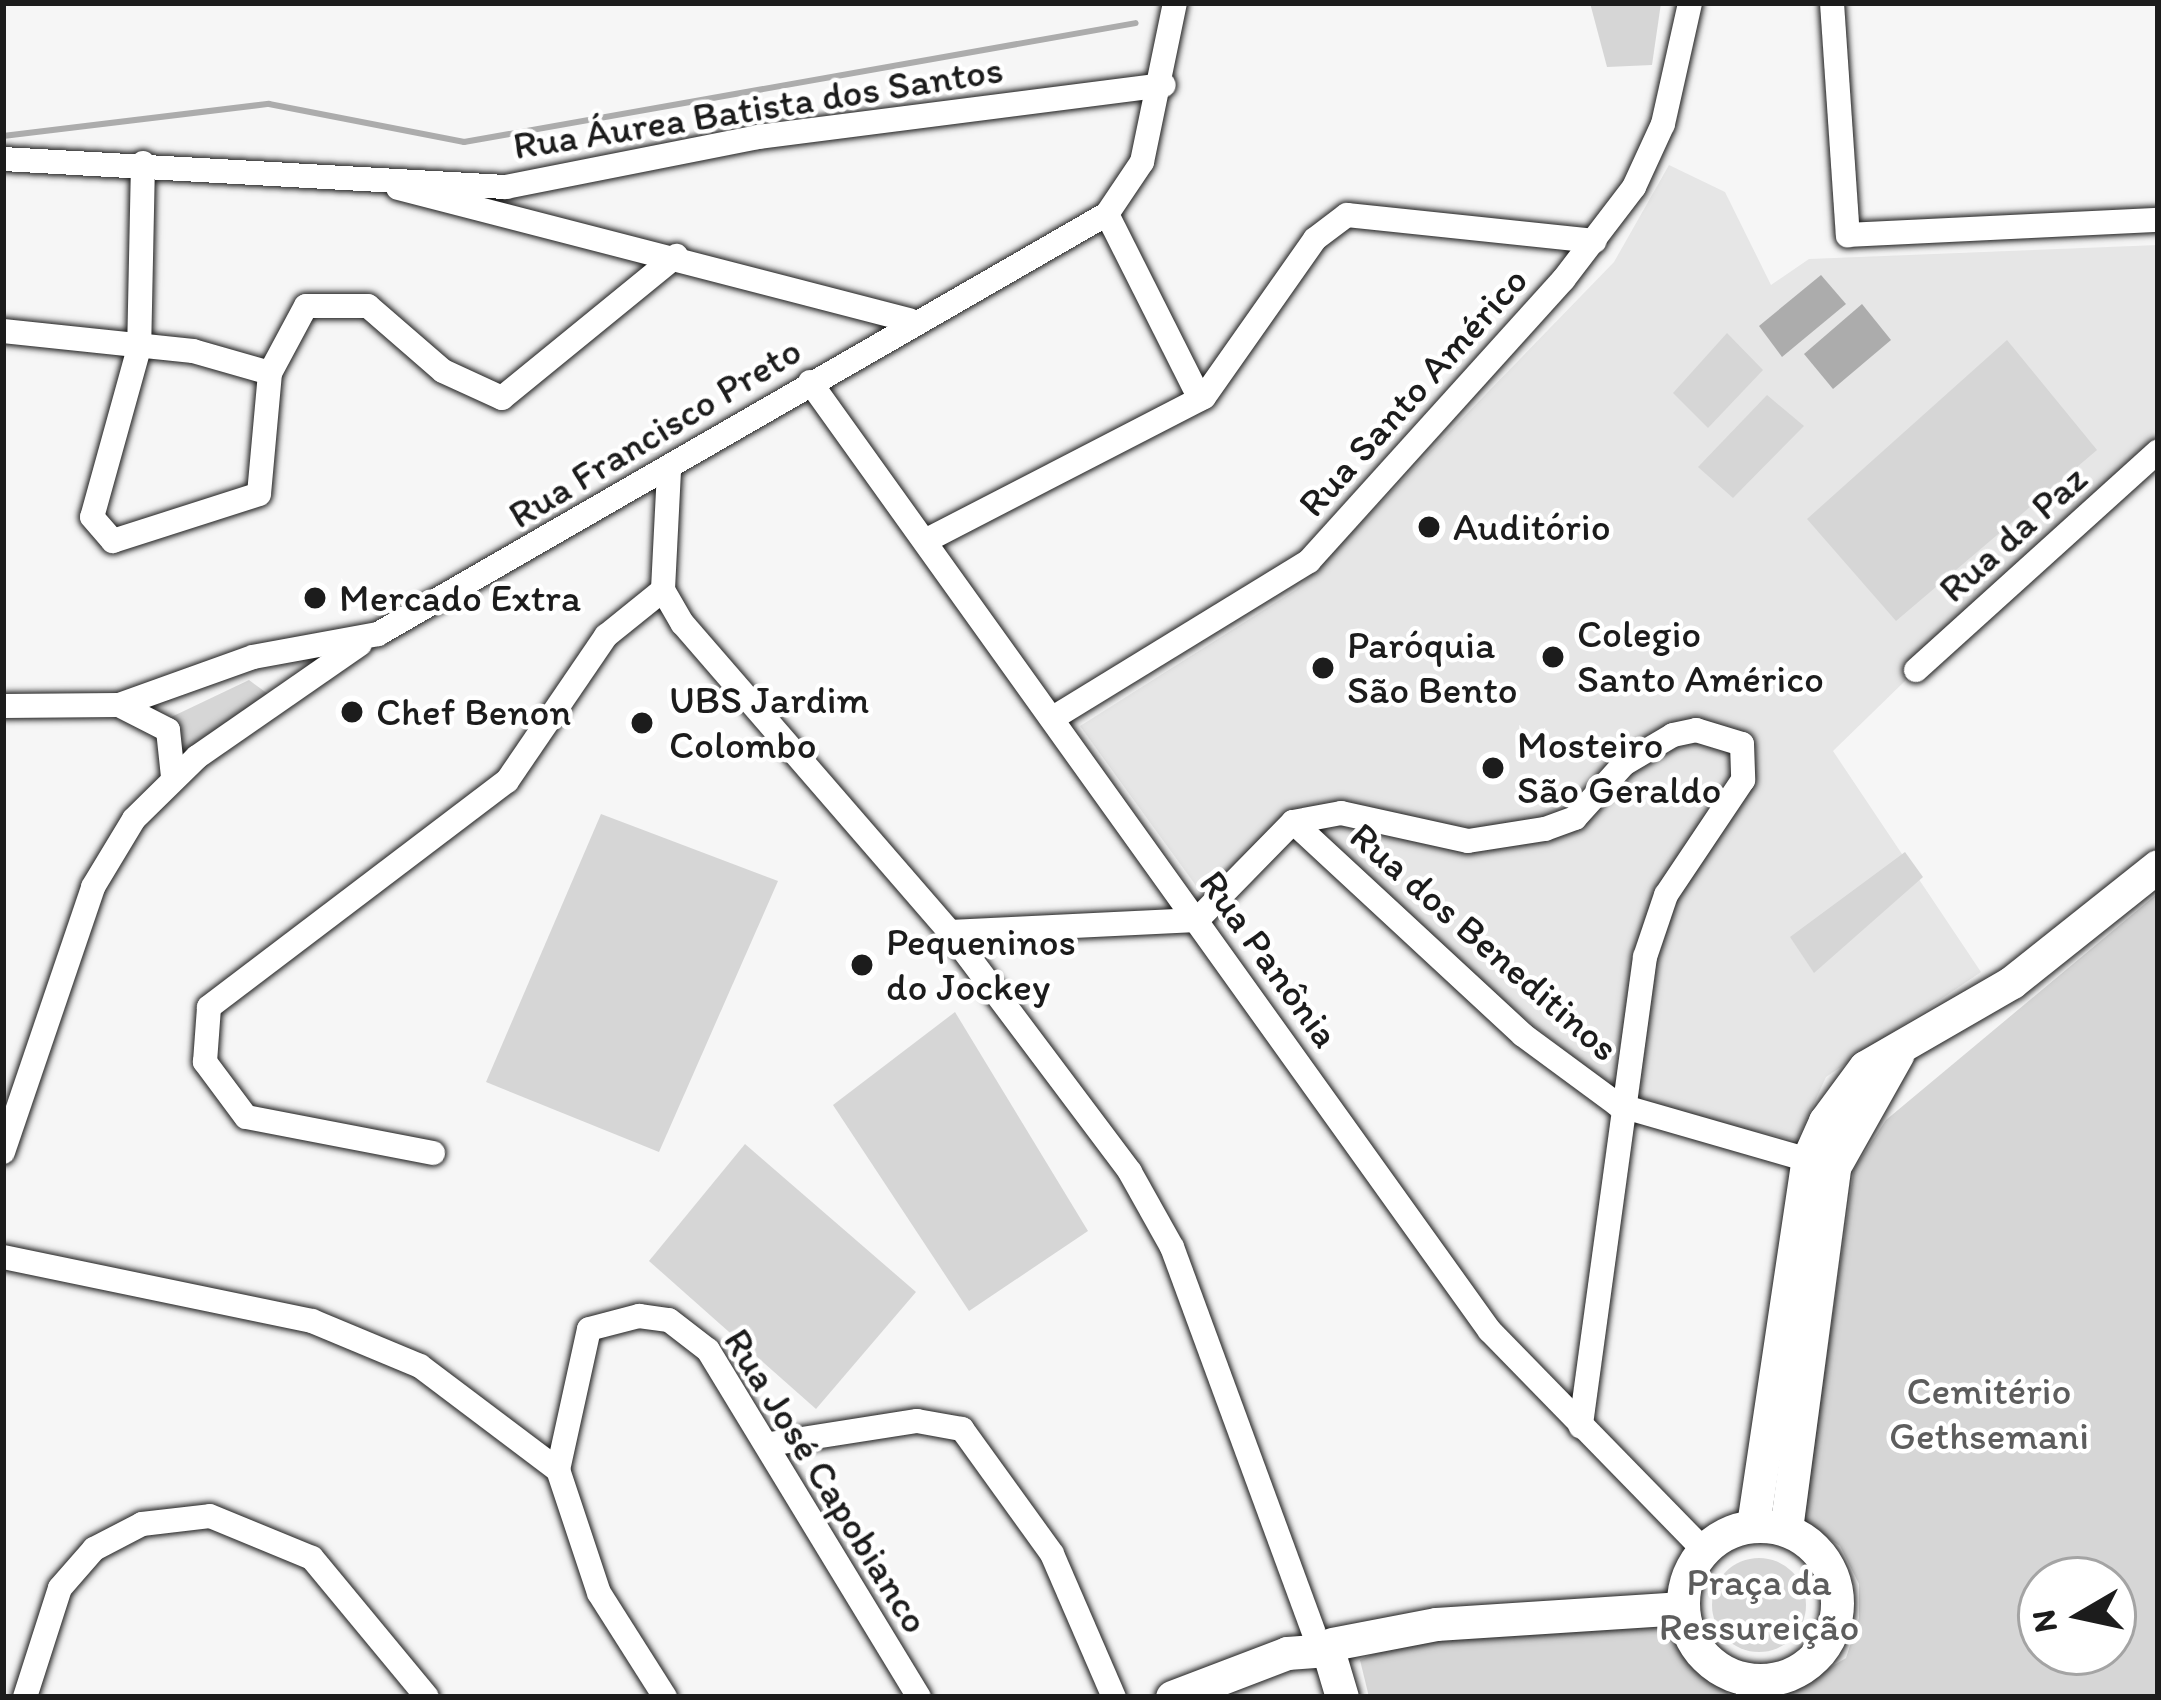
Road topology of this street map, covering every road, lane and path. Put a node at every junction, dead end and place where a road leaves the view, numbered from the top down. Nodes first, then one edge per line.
1 (1175, 3) edge
2 (1690, 3) edge
3 (1832, 3) edge
4 (1164, 85) junction
5 (3, 159) edge
6 (143, 163) junction
7 (367, 177) junction
8 (1107, 214) junction
9 (2158, 220) edge
10 (1595, 241) junction
11 (676, 256) junction
12 (909, 320) junction
13 (854, 327) junction
14 (3, 331) edge
15 (139, 348) junction
16 (270, 373) junction
17 (810, 382) junction
18 (1200, 400) junction
19 (2158, 452) edge
20 (669, 471) junction
21 (925, 541) junction
22 (663, 590) junction
23 (378, 634) junction
24 (1916, 670) dead end
25 (119, 705) junction
26 (3, 706) edge
27 (1054, 718) junction
28 (172, 777) junction
29 (1293, 822) junction
30 (2158, 866) edge
31 (1196, 920) junction
32 (950, 932) junction
33 (1630, 1111) junction
34 (3, 1152) edge
35 (433, 1153) dead end
36 (1821, 1163) junction
37 (3, 1257) edge
38 (1581, 1427) junction
39 (770, 1444) junction
40 (558, 1470) junction
41 (1770, 1527) junction
42 (1703, 1549) junction
43 (1682, 1608) junction
44 (1323, 1646) edge
45 (1748, 1689) edge
46 (25, 1697) edge
47 (427, 1697) edge
48 (665, 1697) edge
49 (919, 1697) edge
50 (1114, 1697) edge
51 (1172, 1697) edge

1 - 4 street, Rua Francisco Preto
2 - 10 street, Rua Santo Américo
3 - 9 street
4 - 7 street, Rua Áurea Batista dos Santos
4 - 8 street, Rua Francisco Preto
5 - 6 street, Rua Áurea Batista dos Santos
6 - 7 street, Rua Áurea Batista dos Santos
6 - 15 street
7 - 11 street
8 - 12 street, Rua Francisco Preto
8 - 18 street
10 - 18 street
10 - 27 street, Rua Santo Américo
11 - 13 street
11 - 16 street
12 - 13 street, Rua Francisco Preto
12 - 13 street
13 - 17 street, Rua Francisco Preto
14 - 15 street
15 - 16 street
15 - 16 street
17 - 20 street, Rua Francisco Preto
17 - 21 street, Rua Panônia
18 - 21 street
19 - 24 street, Rua da Paz
20 - 22 street
20 - 23 street, Rua Francisco Preto
21 - 27 street, Rua Panônia
22 - 32 street
22 - 35 street
23 - 25 street, Rua Francisco Preto
23 - 28 street
25 - 26 street, Rua Francisco Preto
25 - 28 street
27 - 31 street, Rua Panônia
28 - 34 street
29 - 31 street, Rua dos Beneditinos
29 - 33 street, Rua dos Beneditinos
29 - 33 street
30 - 36 street
31 - 32 street
31 - 38 street, Rua Panônia
32 - 44 street
33 - 36 street, Rua dos Beneditinos
33 - 38 street
36 - 41 street
37 - 40 street
38 - 42 street, Rua Panônia
39 - 40 street, Rua José Capobianco
39 - 49 street, Rua José Capobianco
39 - 50 street
40 - 48 street
41 - 42 street
41 - 45 street
42 - 43 street
43 - 44 street
43 - 45 street
44 - 51 street
46 - 47 street

